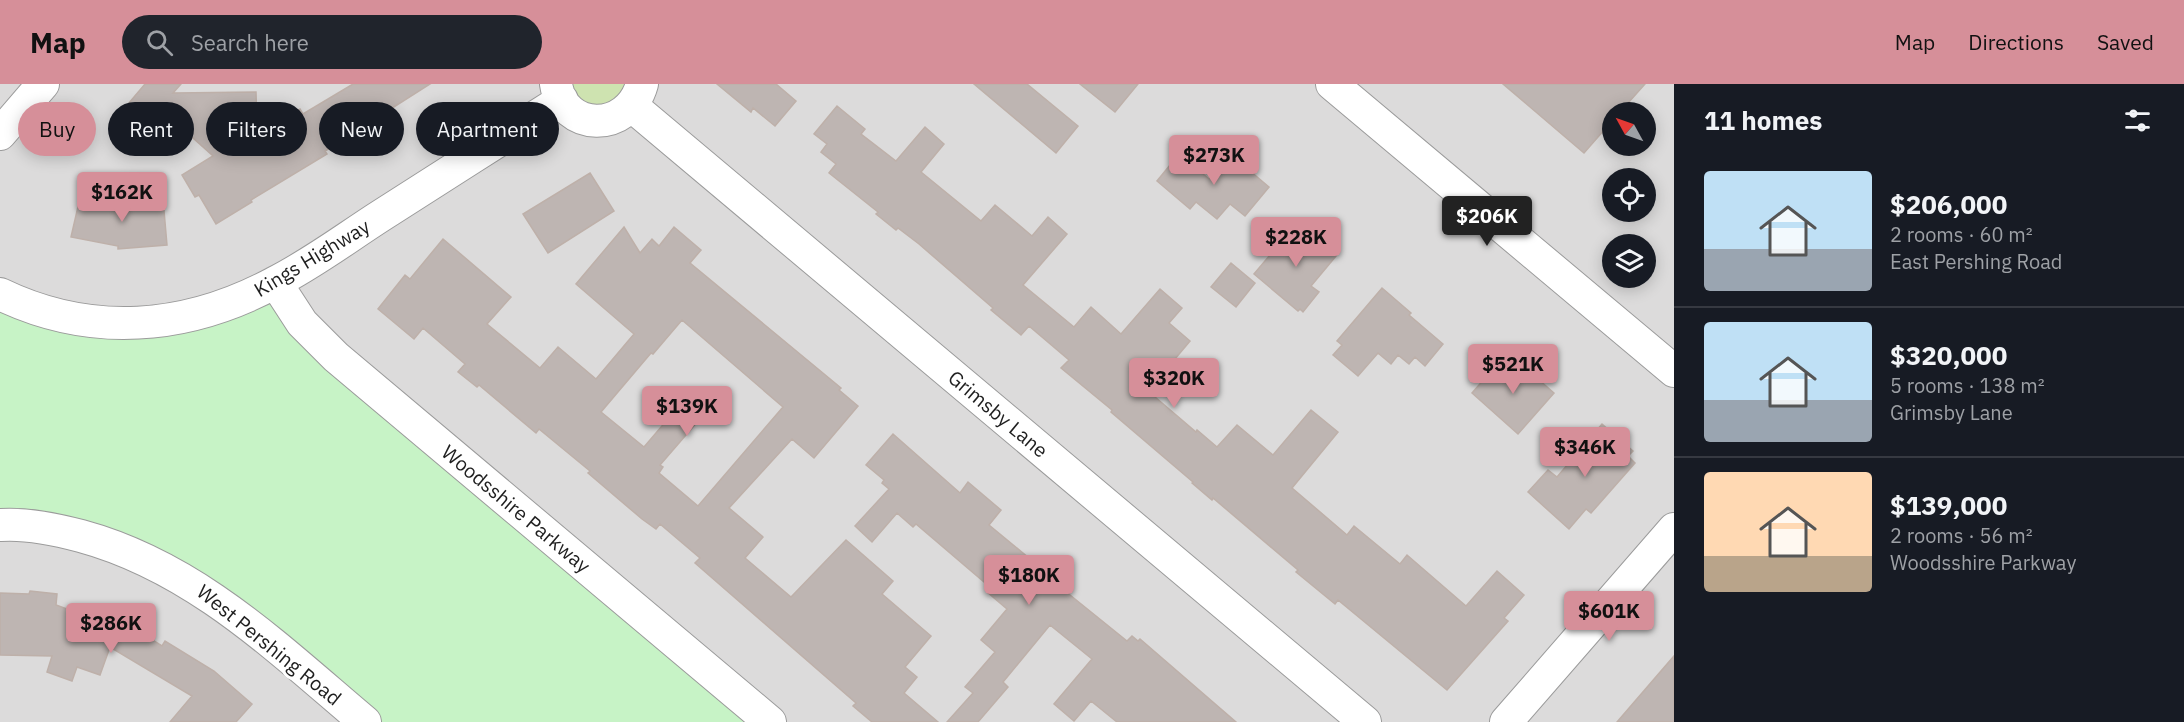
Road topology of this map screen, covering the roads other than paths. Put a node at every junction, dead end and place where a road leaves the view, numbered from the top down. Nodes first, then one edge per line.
1 (44, 84) edge
2 (1332, 84) edge
3 (559, 92) edge
4 (637, 95) edge
5 (0, 134) edge
6 (276, 283) junction
7 (0, 294) edge
8 (1674, 371) edge
9 (0, 525) edge
10 (1674, 529) edge
11 (365, 722) edge
12 (770, 722) edge
13 (1365, 722) edge
14 (1506, 722) edge

1 - 5 street
2 - 8 street
3 - 4 street
3 - 6 street, Kings Highway
4 - 13 street, Grimsby Lane
6 - 7 street, Kings Highway
6 - 12 street, Woodsshire Parkway
9 - 11 street, West Pershing Road
10 - 14 street

